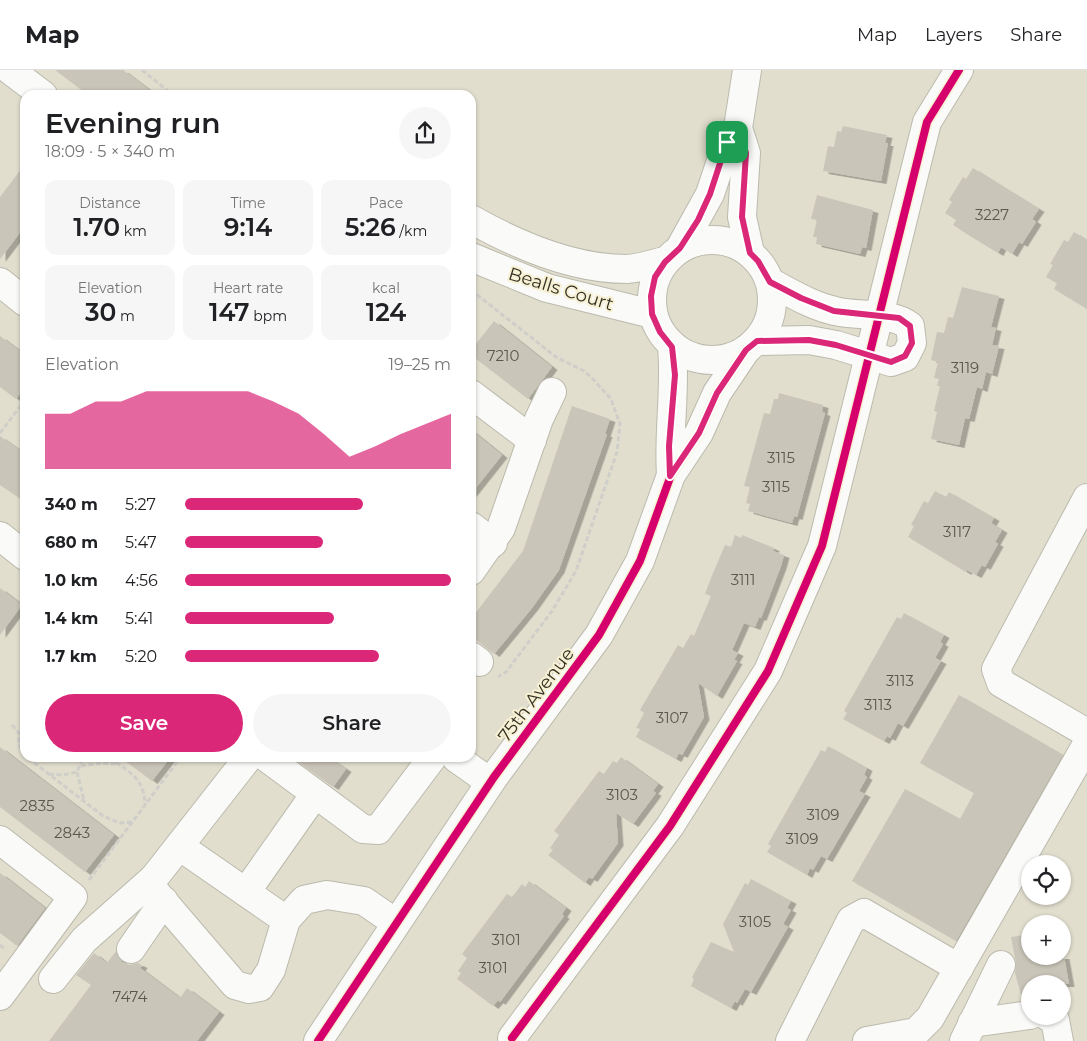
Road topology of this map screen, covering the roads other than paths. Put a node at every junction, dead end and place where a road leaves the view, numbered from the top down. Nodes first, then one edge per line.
1 (10, 70) edge
2 (747, 70) edge
3 (959, 70) edge
4 (36, 90) edge
5 (738, 128) junction
6 (476, 220) edge
7 (750, 253) junction
8 (672, 255) junction
9 (476, 259) edge
10 (770, 282) junction
11 (652, 314) junction
12 (877, 317) junction
13 (752, 346) junction
14 (672, 347) junction
15 (868, 355) junction
16 (552, 392) dead end
17 (476, 398) edge
18 (532, 440) junction
19 (670, 476) junction
20 (1087, 498) edge
21 (476, 530) edge
22 (0, 536) edge
23 (493, 542) junction
24 (20, 552) edge
25 (476, 564) edge
26 (1087, 733) edge
27 (1087, 744) edge
28 (245, 762) edge
29 (272, 762) edge
30 (429, 762) edge
31 (462, 762) edge
32 (490, 782) junction
33 (315, 794) junction
34 (0, 840) edge
35 (178, 846) junction
36 (157, 889) junction
37 (246, 892) junction
38 (286, 920) junction
39 (396, 923) junction
40 (131, 949) dead end
41 (1001, 965) dead end
42 (959, 968) junction
43 (54, 979) dead end
44 (0, 996) edge
45 (1021, 1017) edge
46 (1056, 1025) edge
47 (968, 1032) edge
48 (512, 1038) dead end
49 (318, 1041) edge
50 (790, 1041) edge
51 (867, 1041) edge
52 (1059, 1041) edge

1 - 4 street
2 - 5 street
3 - 12 street
5 - 7 street
5 - 8 street
6 - 8 street, Bealls Court
7 - 8 street
7 - 10 street
8 - 11 street
9 - 11 street, Bealls Court
10 - 12 street
10 - 13 street
11 - 14 street
12 - 15 street
12 - 15 street
13 - 14 street
13 - 15 street
13 - 19 street, 75th Avenue
14 - 19 street, 75th Avenue
15 - 48 street
16 - 18 street
17 - 18 street
18 - 23 street
19 - 32 street, 75th Avenue
20 - 26 street
21 - 23 street
22 - 24 street
23 - 25 street
27 - 42 street
28 - 35 street
29 - 33 street
30 - 33 street
31 - 32 street
32 - 39 street, 75th Avenue
33 - 37 street
34 - 44 street
35 - 36 street
35 - 37 street
36 - 38 street
36 - 40 street
36 - 43 street
37 - 38 street
38 - 39 street
39 - 49 street, 75th Avenue
41 - 47 street
42 - 50 street
42 - 51 street
45 - 47 street
46 - 52 street

